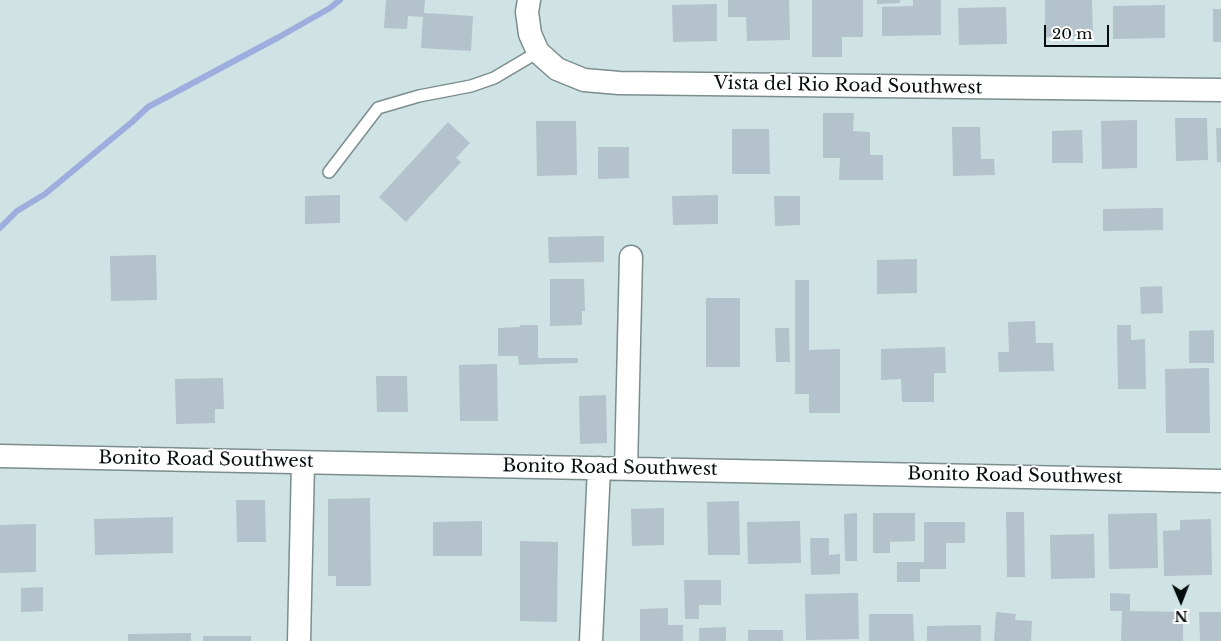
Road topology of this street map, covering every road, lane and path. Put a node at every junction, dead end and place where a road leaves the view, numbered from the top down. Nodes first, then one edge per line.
1 (528, 0) edge
2 (538, 52) junction
3 (1221, 90) edge
4 (329, 172) dead end
5 (631, 257) dead end
6 (0, 456) edge
7 (303, 463) junction
8 (599, 468) junction
9 (626, 469) junction
10 (1221, 481) edge
11 (299, 641) edge
12 (591, 641) edge

1 - 2 street, Vista del Rio Road Southwest
2 - 3 street, Vista del Rio Road Southwest
2 - 4 lane
5 - 9 street
6 - 7 street, Bonito Road Southwest
7 - 8 street, Bonito Road Southwest
7 - 11 street
8 - 9 street, Bonito Road Southwest
8 - 12 street
9 - 10 street, Bonito Road Southwest

